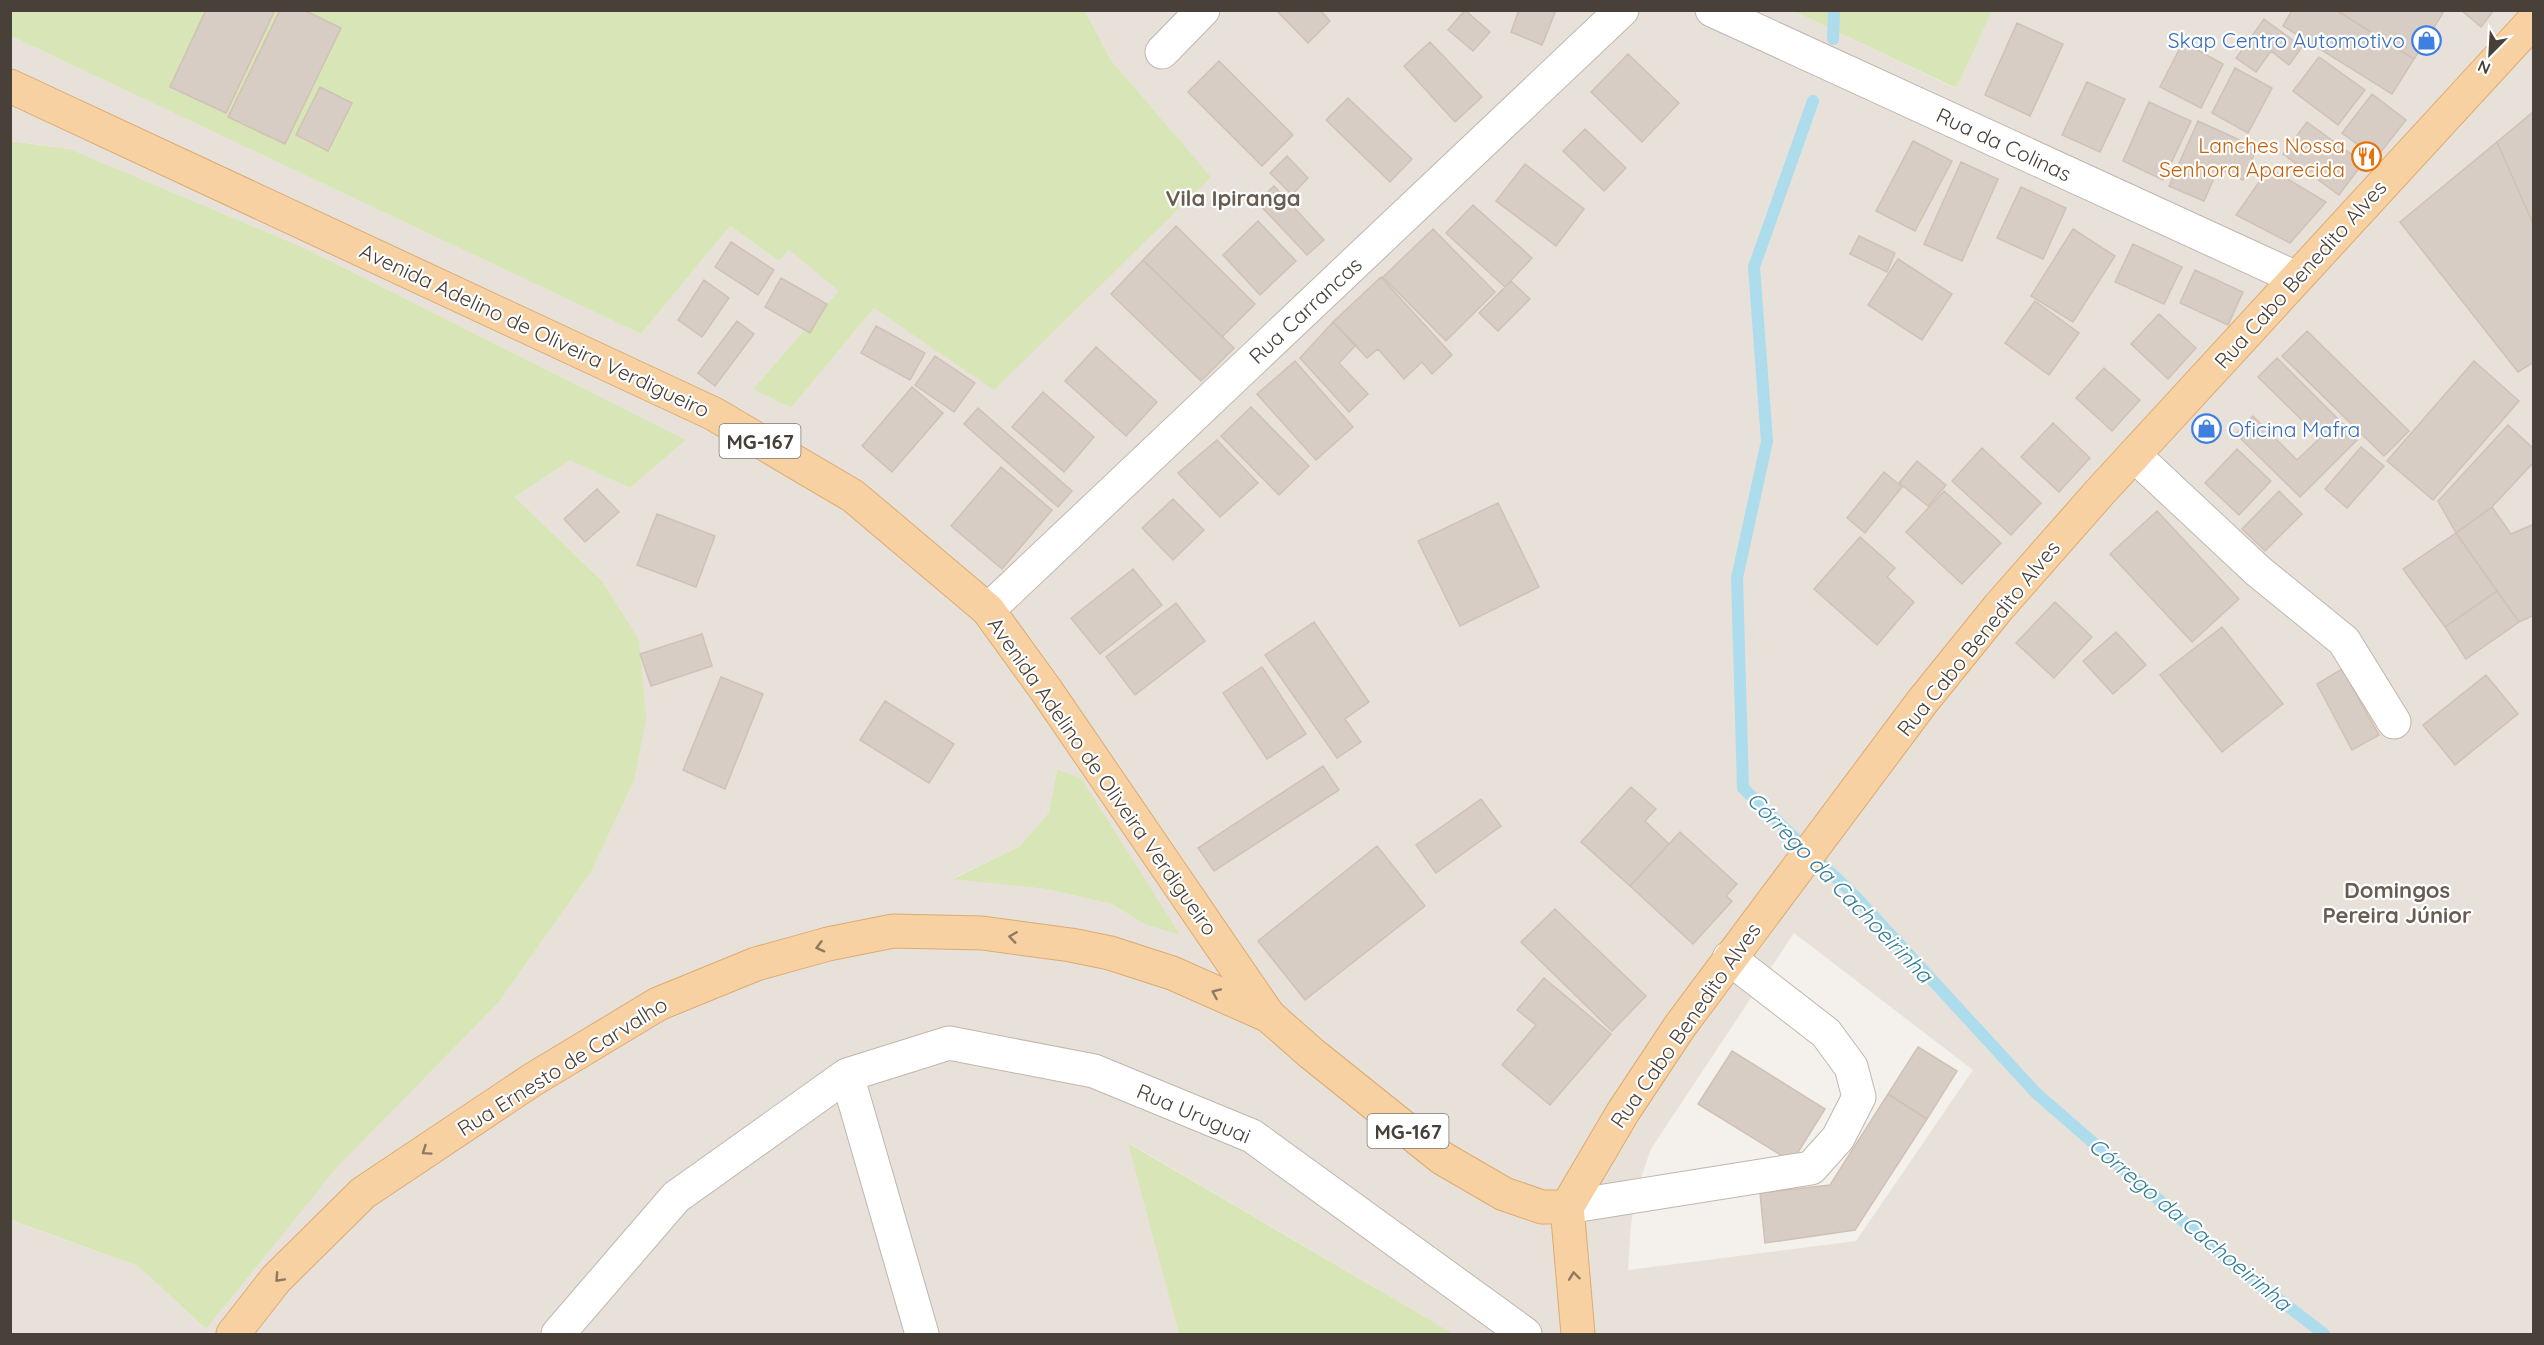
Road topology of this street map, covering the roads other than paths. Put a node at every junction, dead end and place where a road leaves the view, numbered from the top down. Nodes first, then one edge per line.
1 (1203, 10) edge
2 (1622, 10) edge
3 (1712, 10) edge
4 (2534, 20) edge
5 (1162, 52) dead end
6 (10, 86) edge
7 (10, 102) edge
8 (57, 108) junction
9 (2296, 278) junction
10 (2133, 455) junction
11 (988, 610) junction
12 (2394, 722) dead end
13 (1729, 958) junction
14 (1269, 1016) junction
15 (847, 1075) junction
16 (1567, 1207) junction
17 (233, 1335) edge
18 (558, 1335) edge
19 (922, 1335) edge
20 (1525, 1335) edge
21 (1578, 1335) edge

1 - 5 street
2 - 11 street, Rua Carrancas
3 - 9 street, Rua da Colinas
4 - 9 main road, Rua Cabo Benedito Alves
6 - 8 main road, Avenida Adelino de Oliveira Verdigueiro / MG-167
7 - 8 main road, Avenida Adelino de Oliveira Verdigueiro / MG-167
8 - 11 main road, Avenida Adelino de Oliveira Verdigueiro / MG-167
9 - 10 main road, Rua Cabo Benedito Alves
10 - 12 street
10 - 13 main road, Rua Cabo Benedito Alves
11 - 14 main road, Avenida Adelino de Oliveira Verdigueiro / MG-167
13 - 16 main road, Rua Cabo Benedito Alves
13 - 16 street
14 - 16 main road, Avenida Adelino de Oliveira Verdigueiro / MG-167
14 -> 17 main road, Rua Ernesto de Carvalho
15 - 18 street, Rua Uruguai
15 - 19 street
15 - 20 street, Rua Uruguai
21 -> 16 main road

